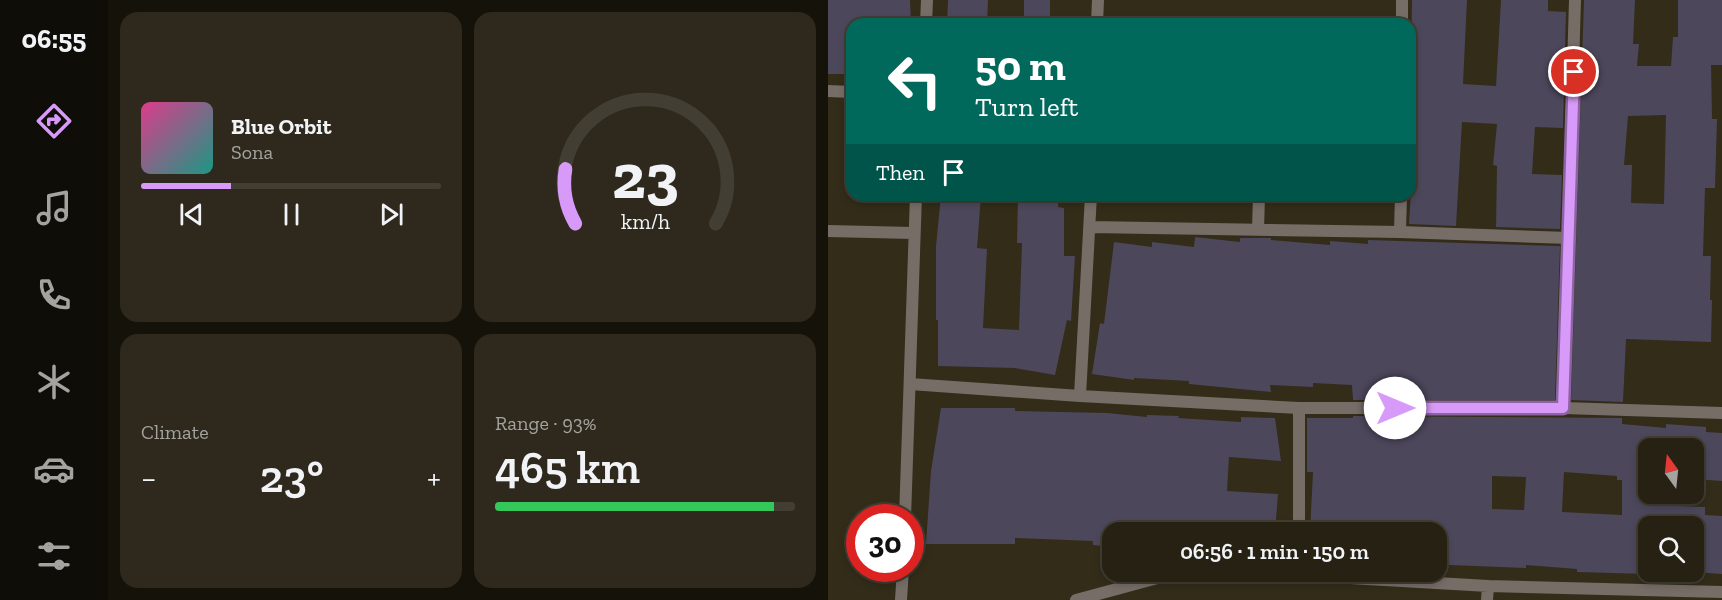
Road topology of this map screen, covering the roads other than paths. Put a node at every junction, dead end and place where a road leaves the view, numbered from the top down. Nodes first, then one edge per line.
1 (927, 0) edge
2 (1098, 0) edge
3 (1402, 0) edge
4 (1575, 0) edge
5 (926, 18) edge
6 (1097, 18) edge
7 (1402, 18) edge
8 (828, 91) edge
9 (846, 92) edge
10 (916, 201) edge
11 (1091, 201) edge
12 (1259, 201) edge
13 (1401, 201) edge
14 (1090, 227) junction
15 (1258, 230) junction
16 (828, 231) edge
17 (1400, 232) junction
18 (913, 233) junction
19 (1569, 238) junction
20 (910, 384) junction
21 (1080, 396) junction
22 (1299, 408) junction
23 (1563, 408) junction
24 (1722, 413) edge
25 (906, 504) edge
26 (1299, 522) edge
27 (903, 582) edge
28 (1143, 582) edge
29 (1430, 582) edge
30 (1488, 586) junction
31 (1722, 592) edge
32 (1681, 596) edge
33 (902, 600) edge
34 (1076, 600) edge
35 (1487, 600) edge

1 - 5 street
2 - 6 street
3 - 7 street
4 - 19 street
8 - 9 street
10 - 18 street
11 - 14 street
12 - 15 street
13 - 17 street
14 - 15 street
14 - 21 street
15 - 17 street
16 - 18 street
17 - 19 street
18 - 20 street
19 - 23 street
20 - 21 street
20 - 25 street
21 - 22 street
22 - 23 street
22 - 26 street
23 - 24 street
27 - 33 street
28 - 34 street
29 - 30 street
30 - 32 street
30 - 35 street
31 - 32 street

